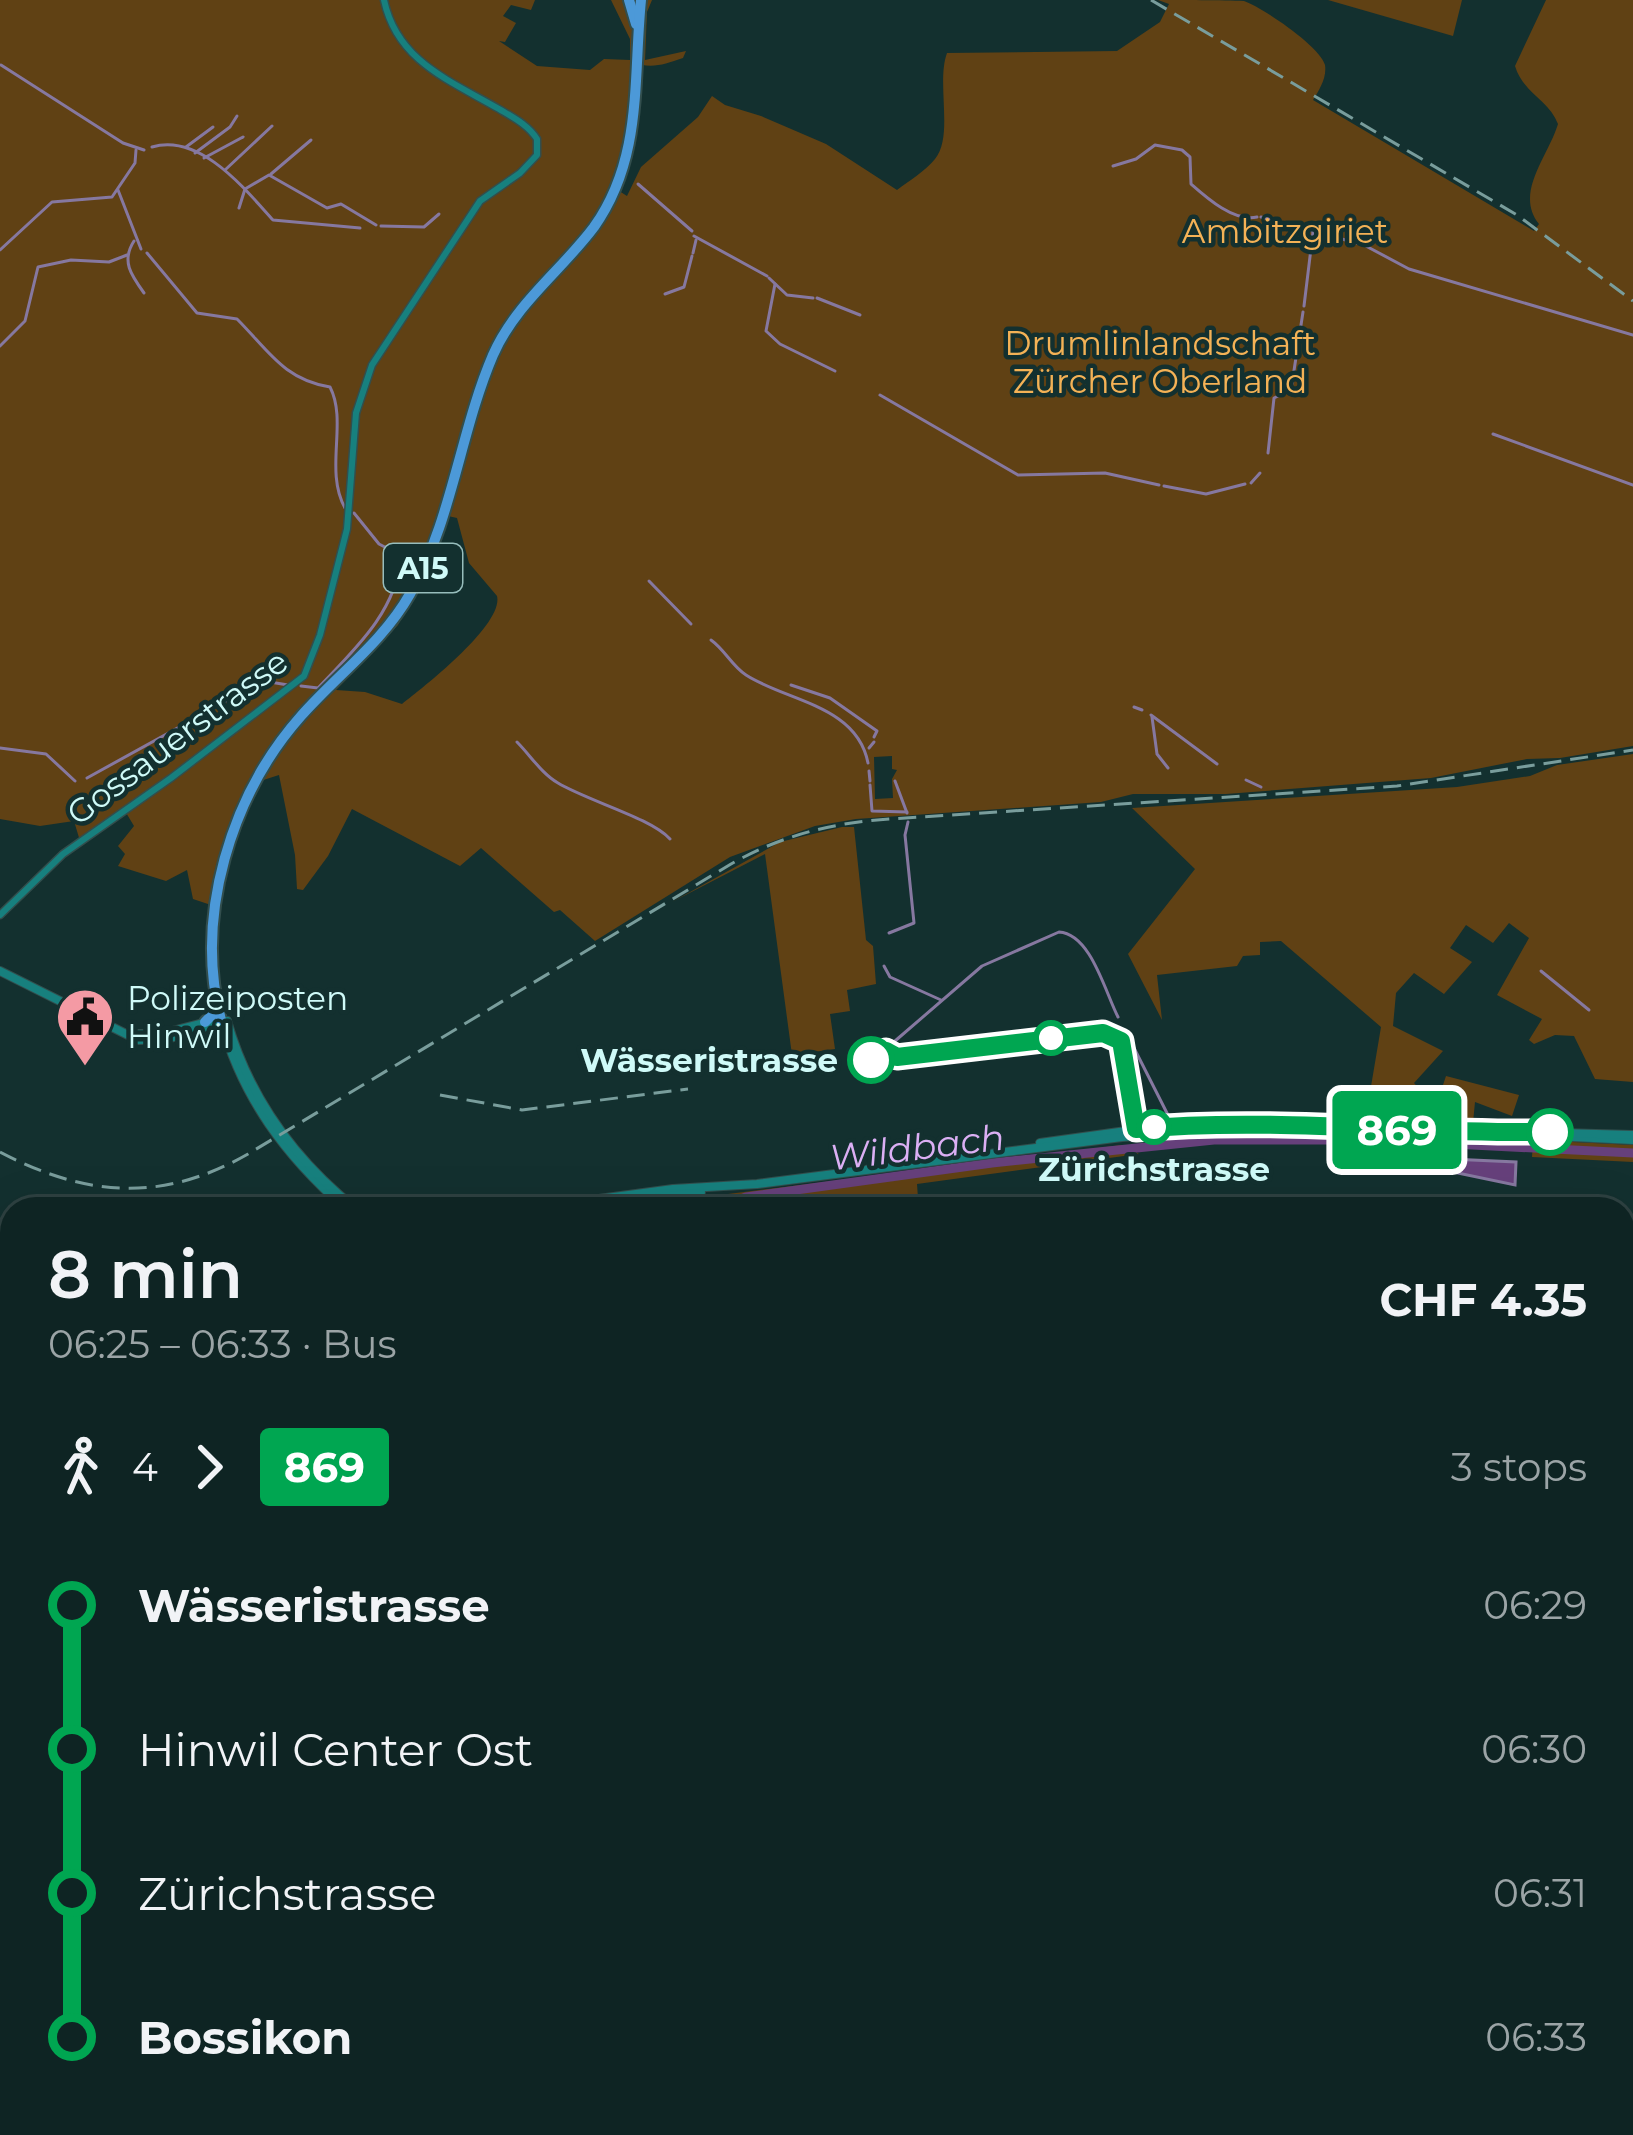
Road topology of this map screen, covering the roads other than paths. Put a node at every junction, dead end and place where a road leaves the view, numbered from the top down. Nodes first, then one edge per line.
1 (384, 0) edge
2 (629, 0) edge
3 (641, 0) edge
4 (638, 39) junction
5 (0, 915) edge
6 (214, 932) junction
7 (0, 971) edge
8 (215, 1001) junction
9 (223, 1021) junction
10 (204, 1026) junction
11 (227, 1044) junction
12 (1346, 1127) junction
13 (1136, 1132) junction
14 (1633, 1137) edge
15 (714, 1188) junction
16 (334, 1197) edge
17 (344, 1197) edge
18 (618, 1197) edge
19 (653, 1197) edge

1 - 5 street, Gossauerstrasse
2 - 4 highway, A15
3 - 4 highway, A15
4 - 6 highway, A15
6 - 8 highway, A15
6 - 9 highway, A15
7 - 10 main road
8 - 9 highway, A15
8 - 10 highway
9 - 10 main road
9 - 11 main road
9 - 17 main road
10 - 11 main road
11 - 16 main road
12 - 13 main road
12 - 13 main road
12 - 14 main road
13 - 15 main road
15 - 18 main road
15 - 19 main road

